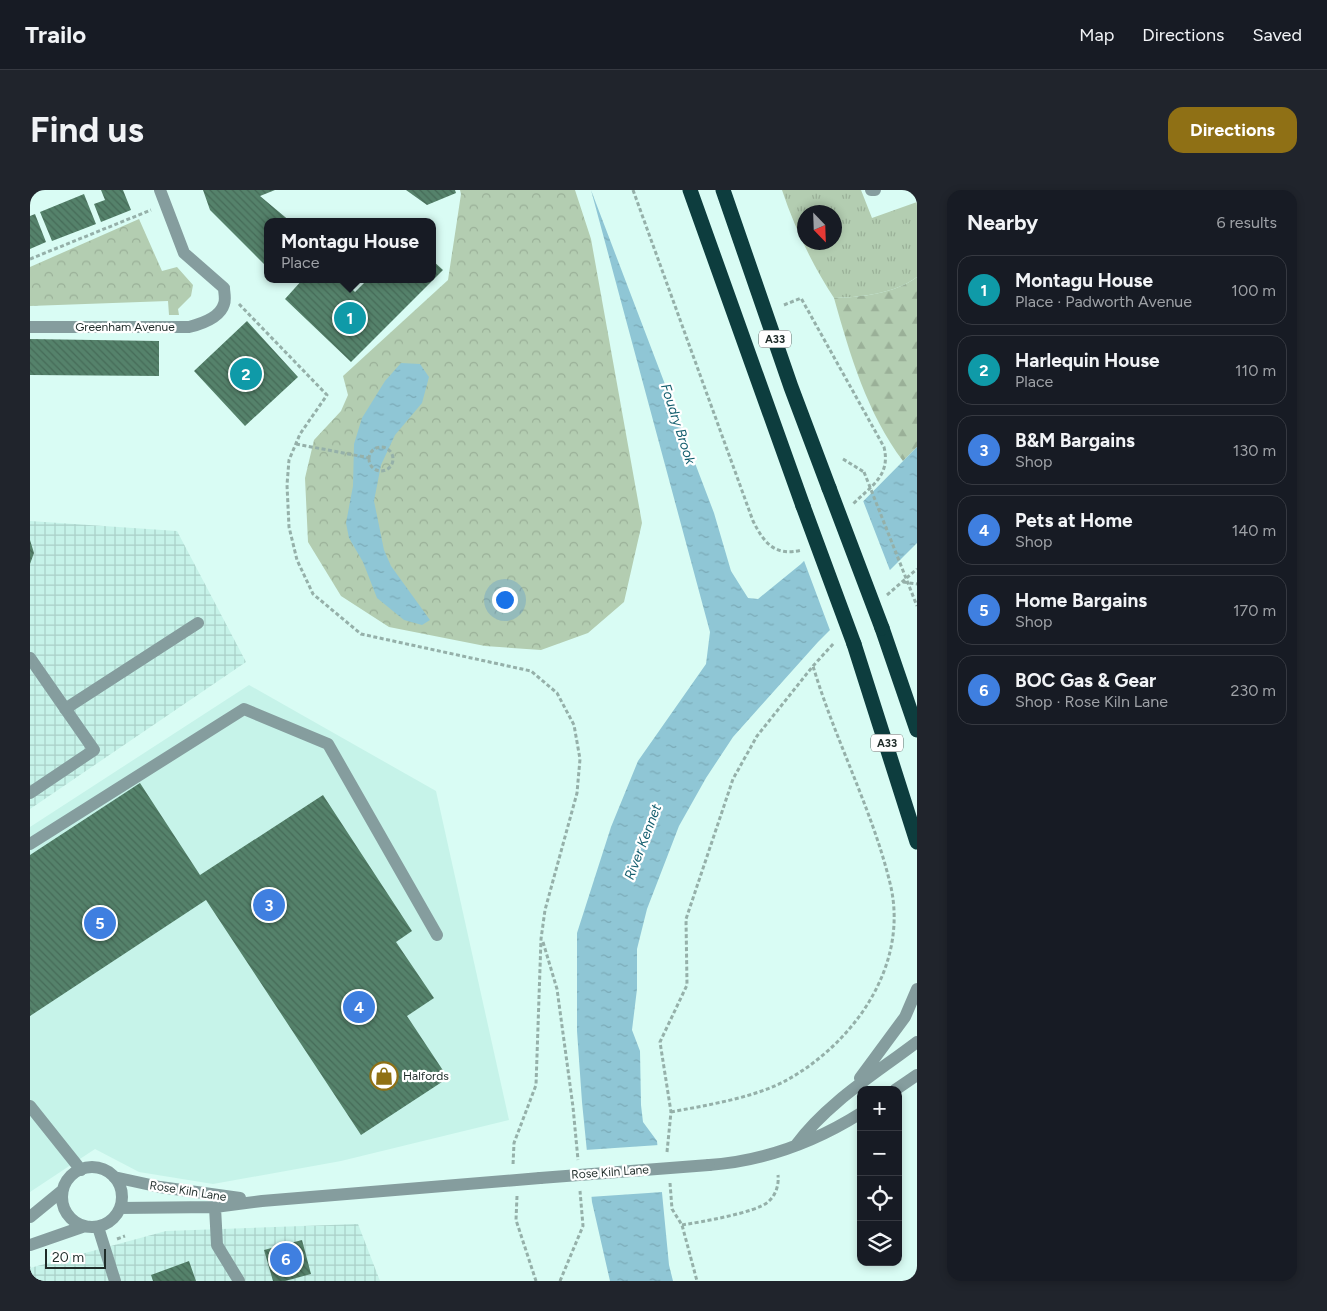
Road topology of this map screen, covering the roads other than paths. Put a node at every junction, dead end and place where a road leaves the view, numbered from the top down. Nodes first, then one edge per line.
1 (160, 190) edge
2 (690, 190) edge
3 (723, 190) edge
4 (871, 190) edge
5 (875, 190) edge
6 (30, 327) edge
7 (198, 623) dead end
8 (30, 658) edge
9 (65, 708) junction
10 (917, 730) edge
11 (30, 793) edge
12 (917, 842) edge
13 (30, 844) edge
14 (438, 935) dead end
15 (917, 990) edge
16 (917, 1042) edge
17 (917, 1075) edge
18 (901, 1086) edge
19 (844, 1097) junction
20 (30, 1106) edge
21 (857, 1115) edge
22 (796, 1145) junction
23 (81, 1170) junction
24 (114, 1177) junction
25 (63, 1190) junction
26 (262, 1201) junction
27 (215, 1207) junction
28 (120, 1208) junction
29 (30, 1217) edge
30 (85, 1226) junction
31 (98, 1227) junction
32 (30, 1244) edge
33 (115, 1281) edge
34 (239, 1281) edge

1 - 6 street, Greenham Avenue
2 - 12 highway, A33, bridge
3 - 10 highway, A33, bridge
4 - 5 street
7 - 9 street
8 - 9 street
9 - 11 street
13 - 14 street
15 - 19 street
16 - 19 street
17 - 18 street
19 - 22 street
20 - 23 street
21 - 22 street, Rose Kiln Lane
22 - 26 street, Rose Kiln Lane, bridge
23 - 24 street, Rose Kiln Lane
23 - 25 street
24 - 26 street, Rose Kiln Lane
24 - 28 street
25 - 29 street
25 - 30 street
26 - 27 street, Rose Kiln Lane
27 - 28 street, Rose Kiln Lane
27 - 34 street
28 - 31 street
30 - 31 street
30 - 32 street
31 - 33 street

